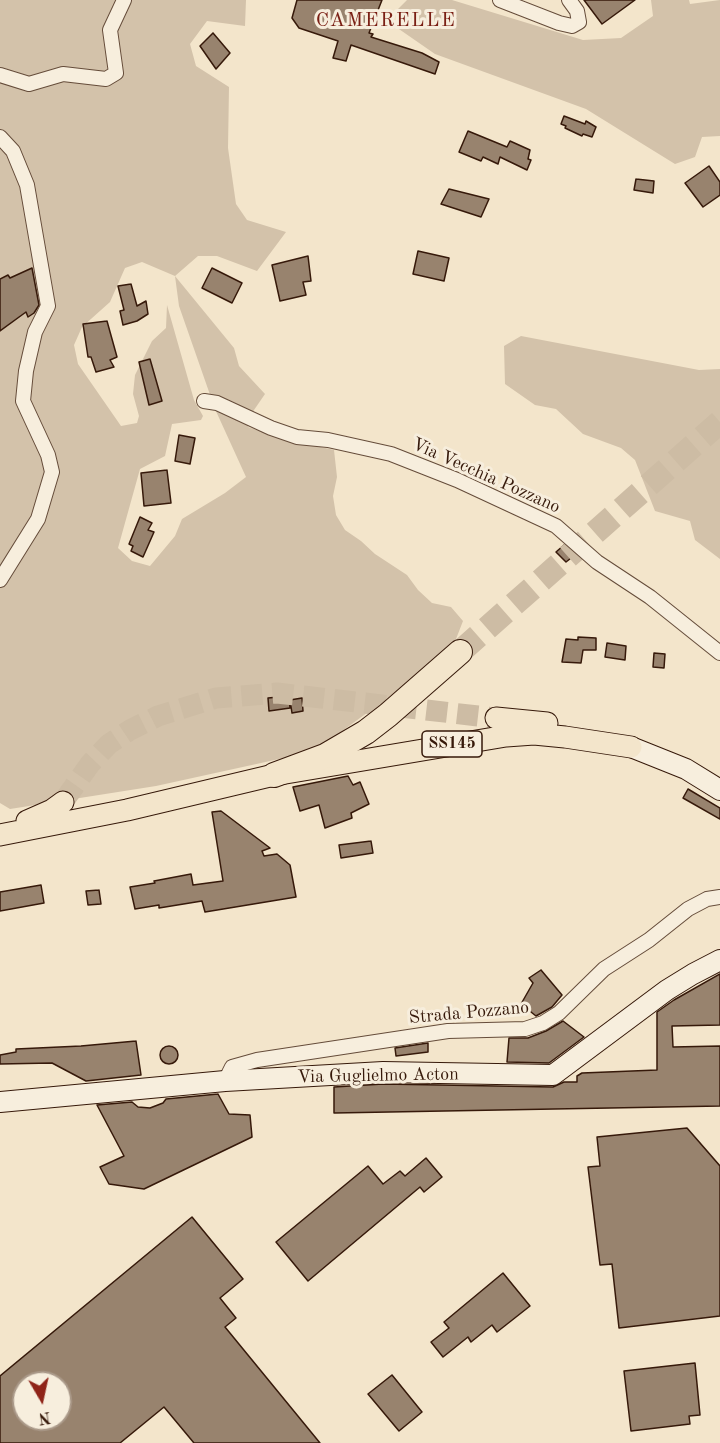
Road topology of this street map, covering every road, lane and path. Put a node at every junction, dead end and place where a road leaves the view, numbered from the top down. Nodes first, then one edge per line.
1 (124, 0) edge
2 (500, 0) edge
3 (569, 0) edge
4 (0, 75) edge
5 (0, 136) edge
6 (204, 401) dead end
7 (0, 580) edge
8 (460, 652) tunnel mouth
9 (720, 652) edge
10 (496, 718) tunnel mouth
11 (631, 747) junction
12 (274, 775) junction
13 (720, 790) edge
14 (63, 802) tunnel mouth
15 (0, 834) edge
16 (720, 897) edge
17 (720, 960) edge
18 (225, 1081) junction
19 (0, 1102) edge

1 - 4 street
2 - 3 street
5 - 7 street
6 - 9 street, Via Vecchia Pozzano
8 - 12 highway
10 - 11 main road, SS145
11 - 12 main road, SS145
11 - 13 street, SS145
12 - 15 main road, SS145
14 - 15 main road, SS145
16 - 18 street, Strada Pozzano
17 - 18 street, Via Guglielmo Acton
18 - 19 street, Via Guglielmo Acton

